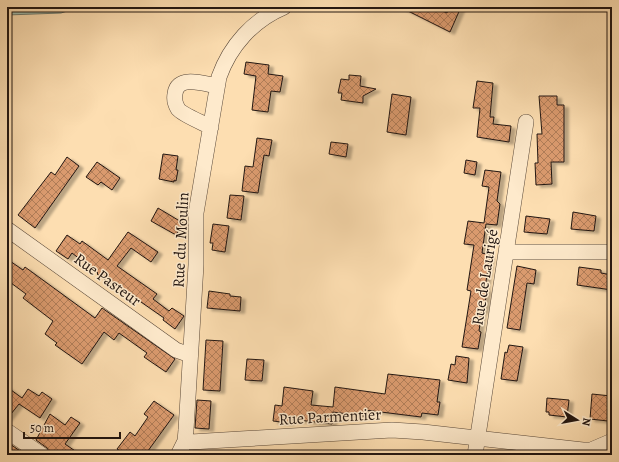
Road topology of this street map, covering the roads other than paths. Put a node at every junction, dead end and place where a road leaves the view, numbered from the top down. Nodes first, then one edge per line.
1 (284, 7) edge
2 (218, 86) junction
3 (526, 122) dead end
4 (211, 127) junction
5 (7, 229) edge
6 (506, 252) junction
7 (612, 252) edge
8 (190, 355) junction
9 (7, 431) edge
10 (477, 438) junction
11 (185, 441) junction
12 (612, 441) edge
13 (574, 452) edge
14 (42, 455) edge
15 (178, 455) edge
16 (475, 455) edge

1 - 2 street, Rue du Moulin
2 - 4 street, Rue du Moulin
2 - 4 street
3 - 6 street, Rue de Laurigé
4 - 8 street, Rue du Moulin
5 - 8 street, Rue Pasteur
6 - 7 street
6 - 10 street, Rue de Laurigé
8 - 11 street, Rue du Moulin
9 - 14 street
10 - 11 street, Rue Parmentier
10 - 13 street, Rue Parmentier
10 - 16 street
11 - 15 street, Rue du Moulin
12 - 13 street, Rue Parmentier

